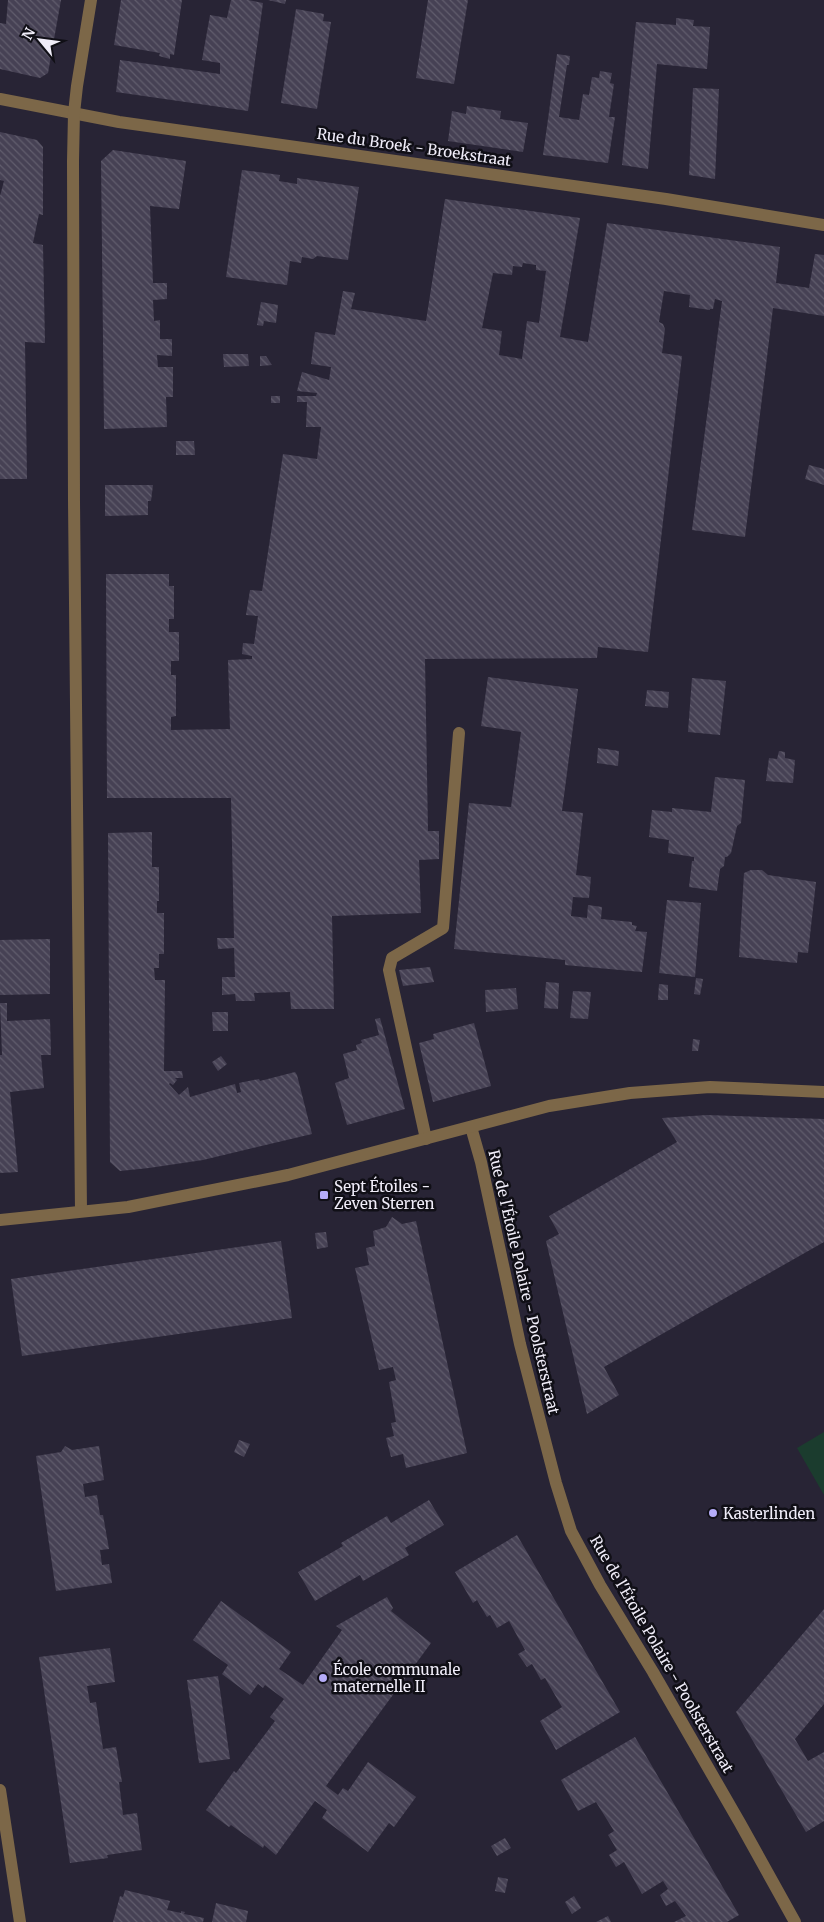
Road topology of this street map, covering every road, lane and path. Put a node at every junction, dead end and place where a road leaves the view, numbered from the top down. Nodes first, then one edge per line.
1 (91, 0) edge
2 (0, 99) edge
3 (74, 113) junction
4 (824, 225) edge
5 (459, 733) dead end
6 (824, 1092) edge
7 (471, 1127) junction
8 (426, 1139) junction
9 (82, 1211) junction
10 (0, 1220) edge
11 (0, 1790) edge
12 (20, 1922) edge
13 (795, 1922) edge

1 - 3 street
2 - 3 street, Rue du Broek - Broekstraat
3 - 4 street, Rue du Broek - Broekstraat
3 - 9 street
5 - 8 street
6 - 7 street
7 - 8 street
7 - 13 street, Rue de l'Étoile Polaire - Poolsterstraat
8 - 9 street
9 - 10 street
11 - 12 street

